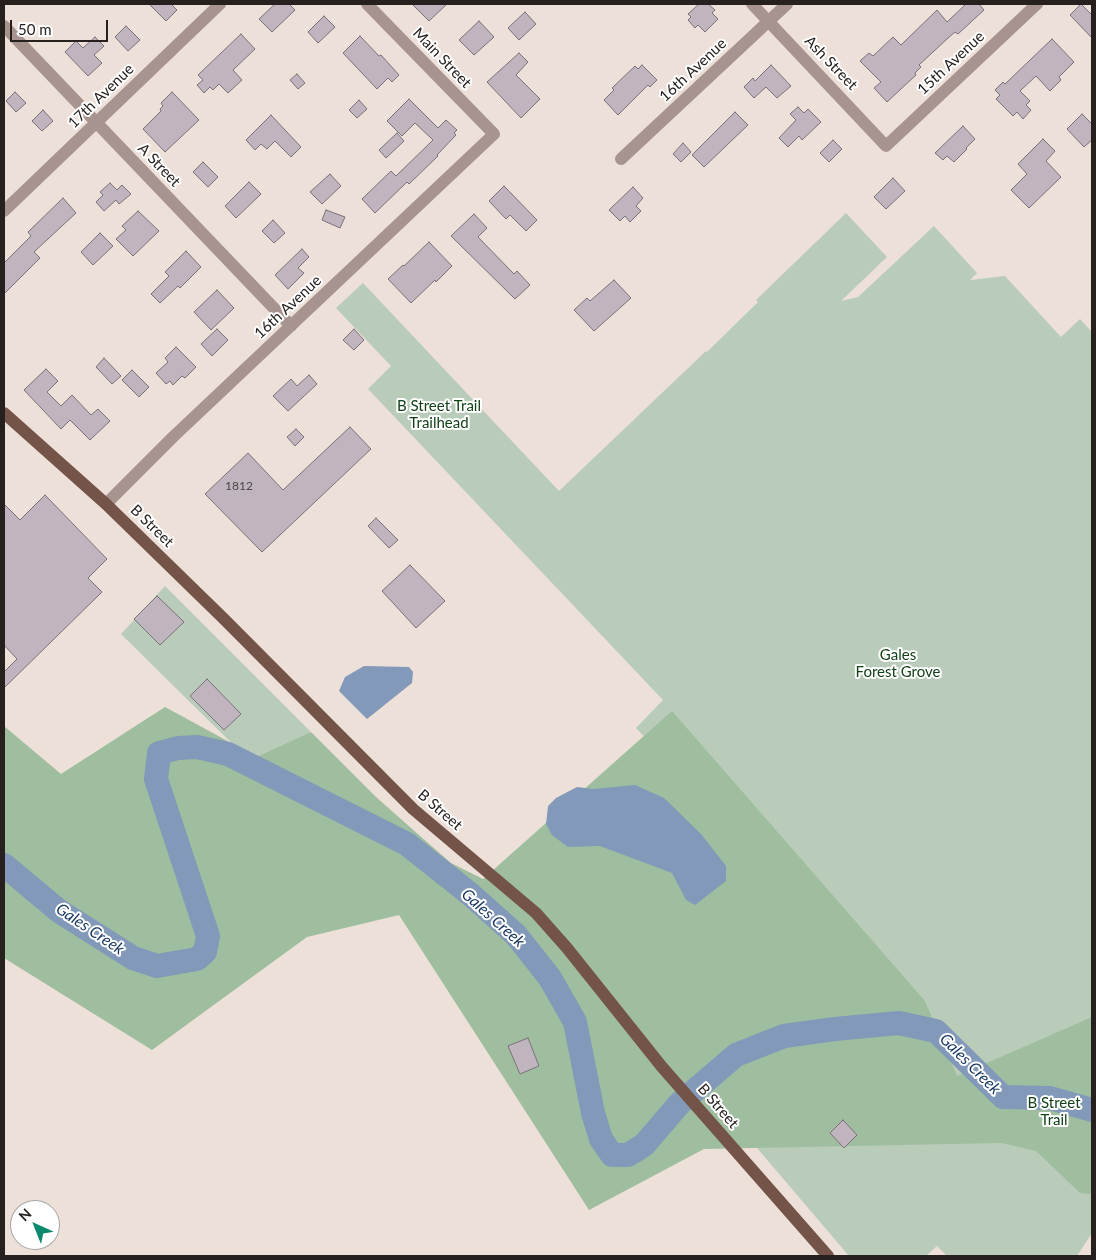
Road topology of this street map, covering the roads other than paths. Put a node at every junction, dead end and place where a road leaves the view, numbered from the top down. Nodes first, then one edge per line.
1 (220, 4) edge
2 (367, 4) edge
3 (752, 4) edge
4 (787, 4) edge
5 (1037, 4) edge
6 (768, 22) junction
7 (4, 26) edge
8 (96, 123) junction
9 (494, 134) joint
10 (886, 146) joint
11 (621, 159) dead end
12 (4, 211) edge
13 (291, 326) junction
14 (4, 413) edge
15 (106, 504) junction
16 (828, 1256) edge

1 - 8 street, 17th Avenue
2 - 9 street, Main Street
3 - 6 street, Ash Street
4 - 6 street, 16th Avenue
5 - 10 street, 15th Avenue
6 - 10 street, Ash Street
6 - 11 street, 16th Avenue
7 - 8 street, A Street
8 - 12 street, 17th Avenue
8 - 13 street, A Street
9 - 13 street, 16th Avenue
13 - 15 street, 16th Avenue
14 - 15 main road, B Street
15 - 16 main road, B Street

